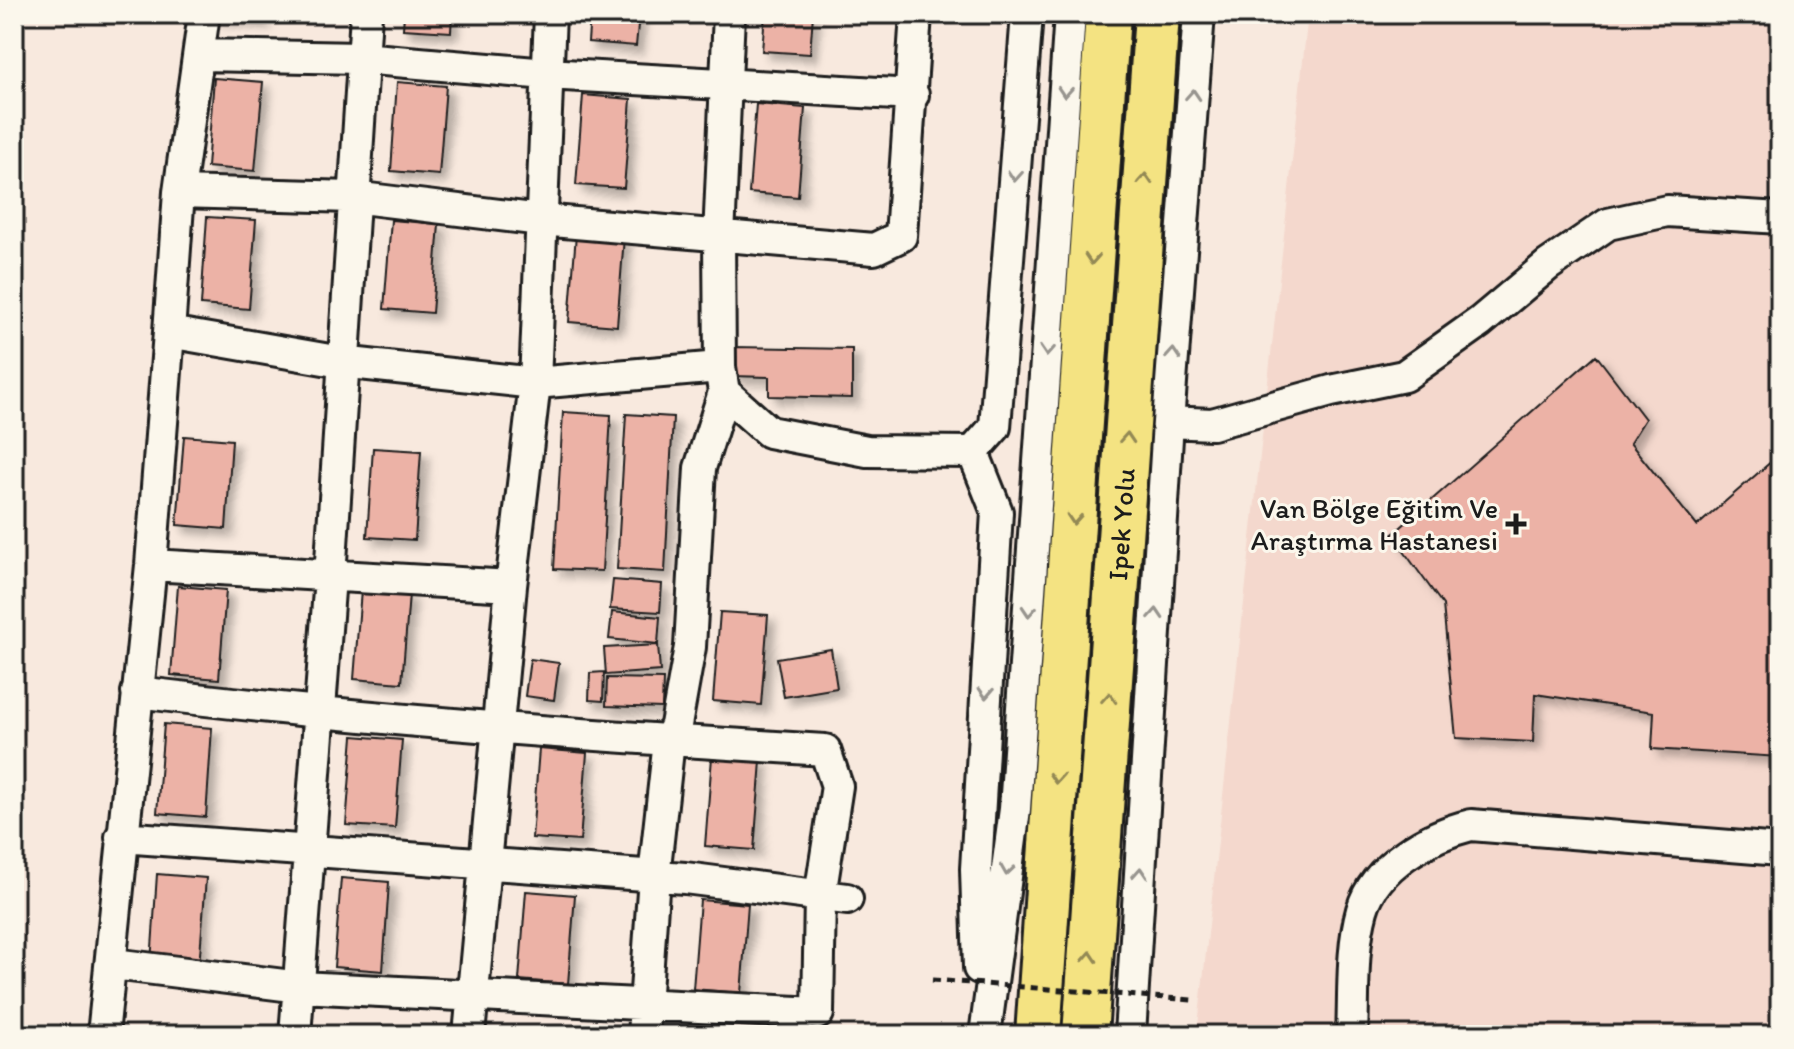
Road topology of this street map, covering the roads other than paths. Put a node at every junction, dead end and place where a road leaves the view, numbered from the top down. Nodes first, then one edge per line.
1 (204, 14) edge
2 (366, 14) edge
3 (550, 14) edge
4 (729, 14) edge
5 (916, 14) edge
6 (1027, 14) edge
7 (1070, 14) edge
8 (1108, 14) edge
9 (1157, 14) edge
10 (1199, 14) edge
11 (200, 55) junction
12 (361, 58) junction
13 (547, 74) junction
14 (724, 82) junction
15 (913, 95) junction
16 (179, 192) junction
17 (353, 197) junction
18 (1780, 218) edge
19 (541, 220) junction
20 (719, 237) junction
21 (169, 332) junction
22 (341, 362) junction
23 (722, 379) junction
24 (535, 383) junction
25 (1168, 422) junction
26 (973, 452) junction
27 (151, 565) junction
28 (330, 577) junction
29 (511, 586) junction
30 (137, 692) junction
31 (319, 715) junction
32 (500, 730) junction
33 (669, 741) junction
34 (121, 837) junction
35 (308, 849) junction
36 (1780, 850) edge
37 (486, 862) junction
38 (654, 876) junction
39 (833, 898) junction
40 (113, 964) junction
41 (300, 987) junction
42 (472, 998) junction
43 (644, 1002) junction
44 (103, 1035) edge
45 (295, 1035) edge
46 (469, 1035) edge
47 (643, 1035) edge
48 (983, 1035) edge
49 (1038, 1035) edge
50 (1085, 1035) edge
51 (1130, 1035) edge
52 (1352, 1035) edge

1 - 11 street
2 - 12 street
3 - 13 street
4 - 14 street
5 - 15 street
6 -> 26 street
7 -> 48 street
8 -> 49 highway, Ipek Yolu
50 -> 9 highway, Ipek Yolu
25 -> 10 street
11 - 12 street
11 - 16 street
12 - 13 street
12 - 17 street
13 - 14 street
13 - 19 street
14 - 15 street
14 - 20 street
15 - 20 street
16 - 17 street
16 - 21 street
17 - 19 street
17 - 22 street
18 - 25 street
19 - 20 street
19 - 24 street
20 - 23 street
21 - 22 street
21 - 27 street
22 - 24 street
22 - 28 street
23 - 24 street
23 - 26 street
23 - 33 street
24 - 29 street
51 -> 25 street
26 -> 48 street
27 - 28 street
27 - 30 street
28 - 29 street
28 - 31 street
29 - 32 street
30 - 31 street
30 - 34 street
31 - 32 street
31 - 35 street
32 - 33 street
32 - 37 street
33 - 38 street
33 - 39 street
34 - 35 street
34 - 40 street
35 - 37 street
35 - 41 street
36 - 52 street
37 - 38 street
37 - 42 street
38 - 39 street
38 - 43 street
39 - 43 street
40 - 41 street
40 - 44 street
41 - 42 street
41 - 45 street
42 - 43 street
42 - 46 street
43 - 47 street

